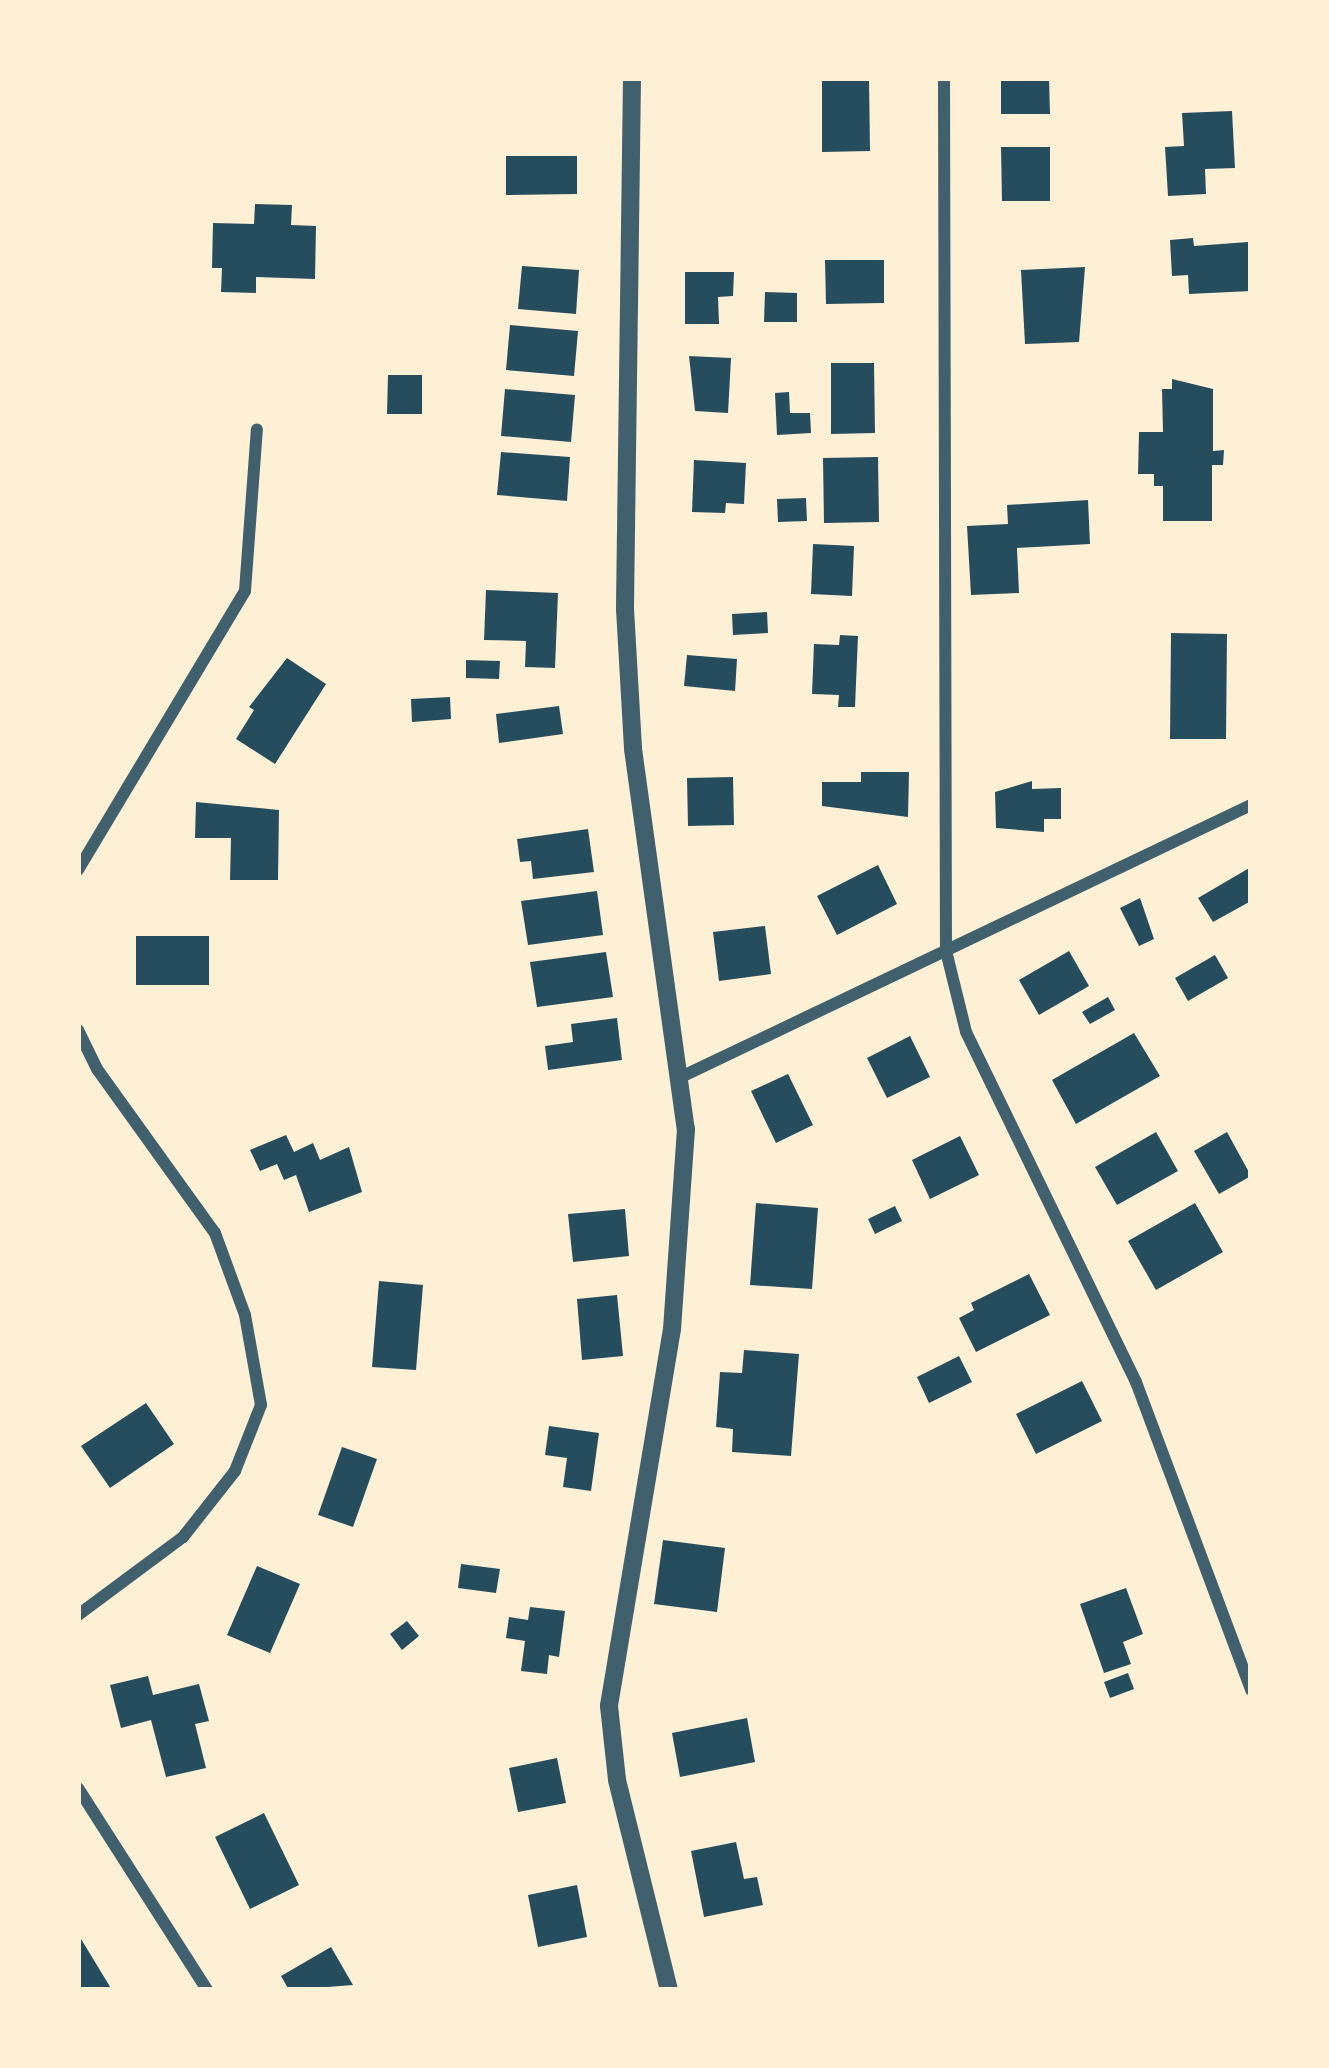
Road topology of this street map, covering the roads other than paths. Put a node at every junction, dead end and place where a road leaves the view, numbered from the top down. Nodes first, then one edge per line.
1 (632, 78) edge
2 (944, 78) edge
3 (256, 429) dead end
4 (1251, 805) edge
5 (78, 870) edge
6 (946, 951) junction
7 (78, 1030) edge
8 (683, 1076) junction
9 (78, 1615) edge
10 (1251, 1690) edge
11 (78, 1788) edge
12 (207, 1990) edge
13 (669, 1990) edge

1 - 8 street
2 - 6 street
3 - 5 street
4 - 6 street
6 - 8 street
6 - 10 street
7 - 9 street
8 - 13 street
11 - 12 street

